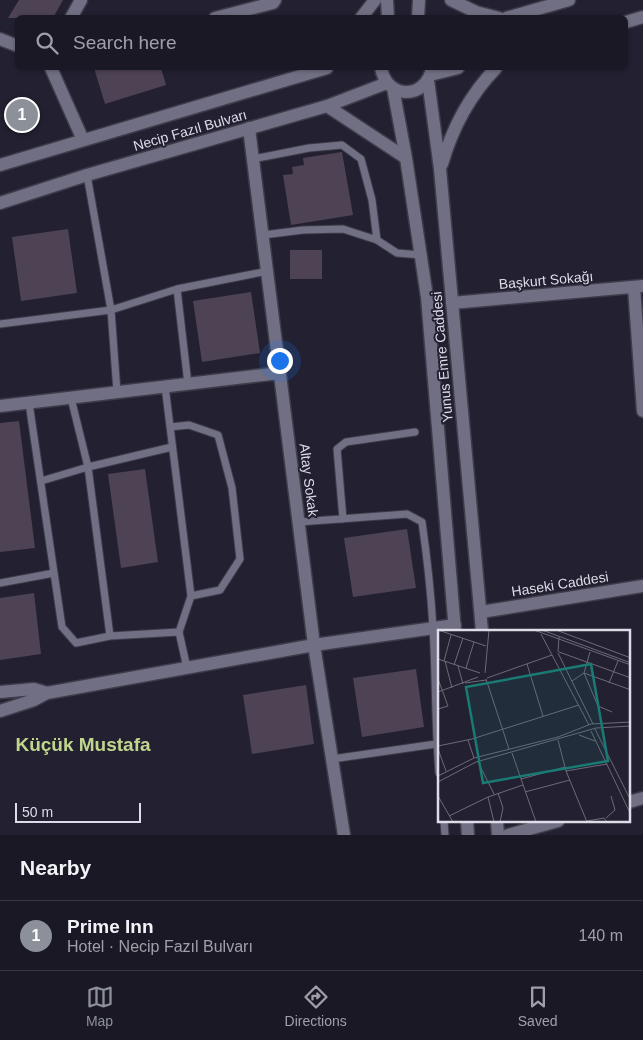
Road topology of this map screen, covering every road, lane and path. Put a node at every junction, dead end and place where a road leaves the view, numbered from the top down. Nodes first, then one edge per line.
1 (82, 0) edge
2 (275, 0) edge
3 (375, 0) edge
4 (387, 0) edge
5 (419, 0) edge
6 (451, 0) edge
7 (569, 0) edge
8 (73, 15) edge
9 (227, 15) edge
10 (363, 15) edge
11 (388, 15) edge
12 (418, 15) edge
13 (488, 15) edge
14 (516, 15) edge
15 (643, 17) edge
16 (628, 21) edge
17 (0, 39) edge
18 (15, 45) edge
19 (52, 70) edge
20 (315, 70) edge
21 (382, 70) edge
22 (449, 70) edge
23 (494, 70) edge
24 (430, 74) edge
25 (390, 86) junction
26 (327, 106) junction
27 (249, 128) junction
28 (84, 140) junction
29 (406, 158) junction
30 (253, 159) junction
31 (0, 165) edge
32 (440, 169) junction
33 (87, 175) junction
34 (0, 203) edge
35 (263, 234) junction
36 (377, 240) junction
37 (421, 255) junction
38 (268, 271) junction
39 (638, 287) edge
40 (176, 289) junction
41 (452, 303) junction
42 (111, 310) junction
43 (0, 324) edge
44 (280, 373) junction
45 (188, 384) junction
46 (165, 386) junction
47 (117, 392) junction
48 (71, 398) junction
49 (29, 403) junction
50 (0, 406) edge
51 (643, 411) edge
52 (170, 427) junction
53 (415, 432) dead end
54 (172, 447) junction
55 (88, 467) junction
56 (41, 481) junction
57 (343, 519) junction
58 (299, 522) junction
59 (54, 574) junction
60 (0, 582) edge
61 (643, 586) edge
62 (191, 596) junction
63 (481, 612) junction
64 (433, 628) junction
65 (455, 628) edge
66 (482, 630) edge
67 (178, 632) junction
68 (110, 636) junction
69 (314, 645) junction
70 (187, 668) junction
71 (0, 692) edge
72 (47, 693) junction
73 (0, 711) edge
74 (436, 744) junction
75 (332, 759) junction
76 (438, 763) edge
77 (643, 798) edge
78 (630, 802) edge
79 (444, 822) edge
80 (467, 822) edge
81 (497, 822) edge
82 (554, 822) edge
83 (344, 835) edge
84 (445, 835) edge
85 (468, 835) edge
86 (498, 835) edge
87 (508, 835) edge

1 - 8 street
2 - 9 street
3 - 10 street
4 - 11 street
5 - 12 street
6 - 13 street
7 - 14 street
15 - 16 street
17 - 18 street
19 - 28 street
20 - 28 street, Necip Fazıl Bulvarı
21 - 25 street, Yunus Emre Caddesi
22 - 24 street
23 - 32 street
24 - 25 street
24 - 32 street, Yunus Emre Caddesi
25 - 26 street, Necip Fazıl Bulvarı
25 - 29 street, Yunus Emre Caddesi
26 - 27 street, Necip Fazıl Bulvarı
26 - 29 street
27 - 30 street, Altay Sokak
27 - 33 street, Necip Fazıl Bulvarı
28 - 31 street, Necip Fazıl Bulvarı
29 - 37 street, Yunus Emre Caddesi
30 - 35 street, Altay Sokak
30 - 36 lane
32 - 41 street, Yunus Emre Caddesi
33 - 34 street, Necip Fazıl Bulvarı
33 - 42 lane
35 - 36 lane
35 - 38 street, Altay Sokak
36 - 37 lane
37 - 65 street, Yunus Emre Caddesi
38 - 40 lane
38 - 44 street, Altay Sokak
39 - 41 street, Başkurt Sokağı
39 - 51 street
40 - 42 lane
40 - 45 lane
41 - 63 street, Yunus Emre Caddesi
42 - 43 lane
42 - 47 lane
44 - 45 street
44 - 58 street, Altay Sokak
45 - 46 street
46 - 47 street
46 - 52 lane
47 - 48 street
48 - 49 street
48 - 55 lane
49 - 50 street
49 - 56 lane
52 - 54 lane
52 - 62 lane
53 - 57 lane
54 - 55 lane
54 - 62 lane
55 - 56 lane
55 - 68 lane
56 - 59 lane
57 - 58 lane
57 - 64 lane
58 - 69 street, Altay Sokak
59 - 60 lane
59 - 68 lane
61 - 63 street, Haseki Caddesi
62 - 67 lane
63 - 66 street, Yunus Emre Caddesi
64 - 65 street
64 - 69 street
64 - 74 lane
67 - 68 lane
67 - 70 lane
69 - 70 street
69 - 75 street, Altay Sokak
70 - 72 street
71 - 72 street
72 - 73 street
74 - 75 lane
74 - 76 lane
75 - 83 street, Altay Sokak
77 - 78 street
79 - 84 lane
80 - 85 street
81 - 86 street
82 - 87 street

